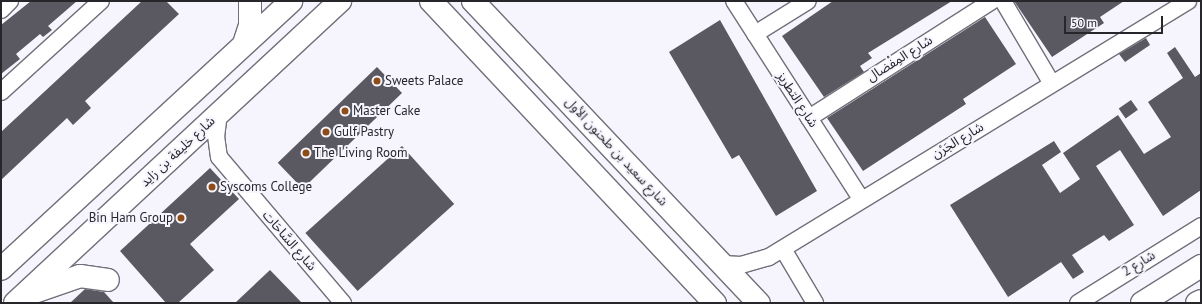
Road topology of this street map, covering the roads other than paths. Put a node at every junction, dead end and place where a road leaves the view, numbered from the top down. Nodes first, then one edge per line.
1 (101, 1) edge
2 (250, 1) edge
3 (291, 1) edge
4 (340, 1) edge
5 (431, 1) edge
6 (473, 1) edge
7 (734, 1) edge
8 (808, 1) edge
9 (992, 1) edge
10 (1003, 1) edge
11 (1188, 1) edge
12 (755, 34) junction
13 (244, 44) junction
14 (1052, 84) junction
15 (1, 92) edge
16 (219, 113) junction
17 (808, 118) junction
18 (861, 199) junction
19 (1201, 226) edge
20 (783, 249) junction
21 (722, 264) junction
22 (1201, 266) edge
23 (1, 270) edge
24 (108, 280) dead end
25 (19, 300) edge
26 (1201, 301) edge
27 (343, 303) edge
28 (716, 303) edge
29 (759, 303) edge
30 (815, 303) edge
31 (1078, 303) edge
32 (1142, 303) edge
33 (1197, 303) edge

1 - 15 street
2 - 13 main road
3 - 13 main road
4 - 16 main road, شارع خليفة بن زايد
5 - 28 main road
6 - 21 main road, شارع سعيد بن طحنون الأول
7 - 12 street, شارع التطريز
8 - 12 street
9 - 17 street, شارع المِفْضال
10 - 14 street
11 - 14 street, شارع الجَرْن
12 - 17 street, شارع التطريز
13 - 23 main road
14 - 18 street, شارع الجَرْن
16 - 25 main road, شارع خليفة بن زايد
16 - 27 street, شارع السَّاحَات
17 - 18 street, شارع التطريز
18 - 20 street, شارع الجَرْن
19 - 31 street, شارع 2
20 - 21 street, شارع الجَرْن
20 - 30 street
21 - 29 main road, شارع سعيد بن طحنون الأول
22 - 32 main road
24 - 25 main road
26 - 33 main road

